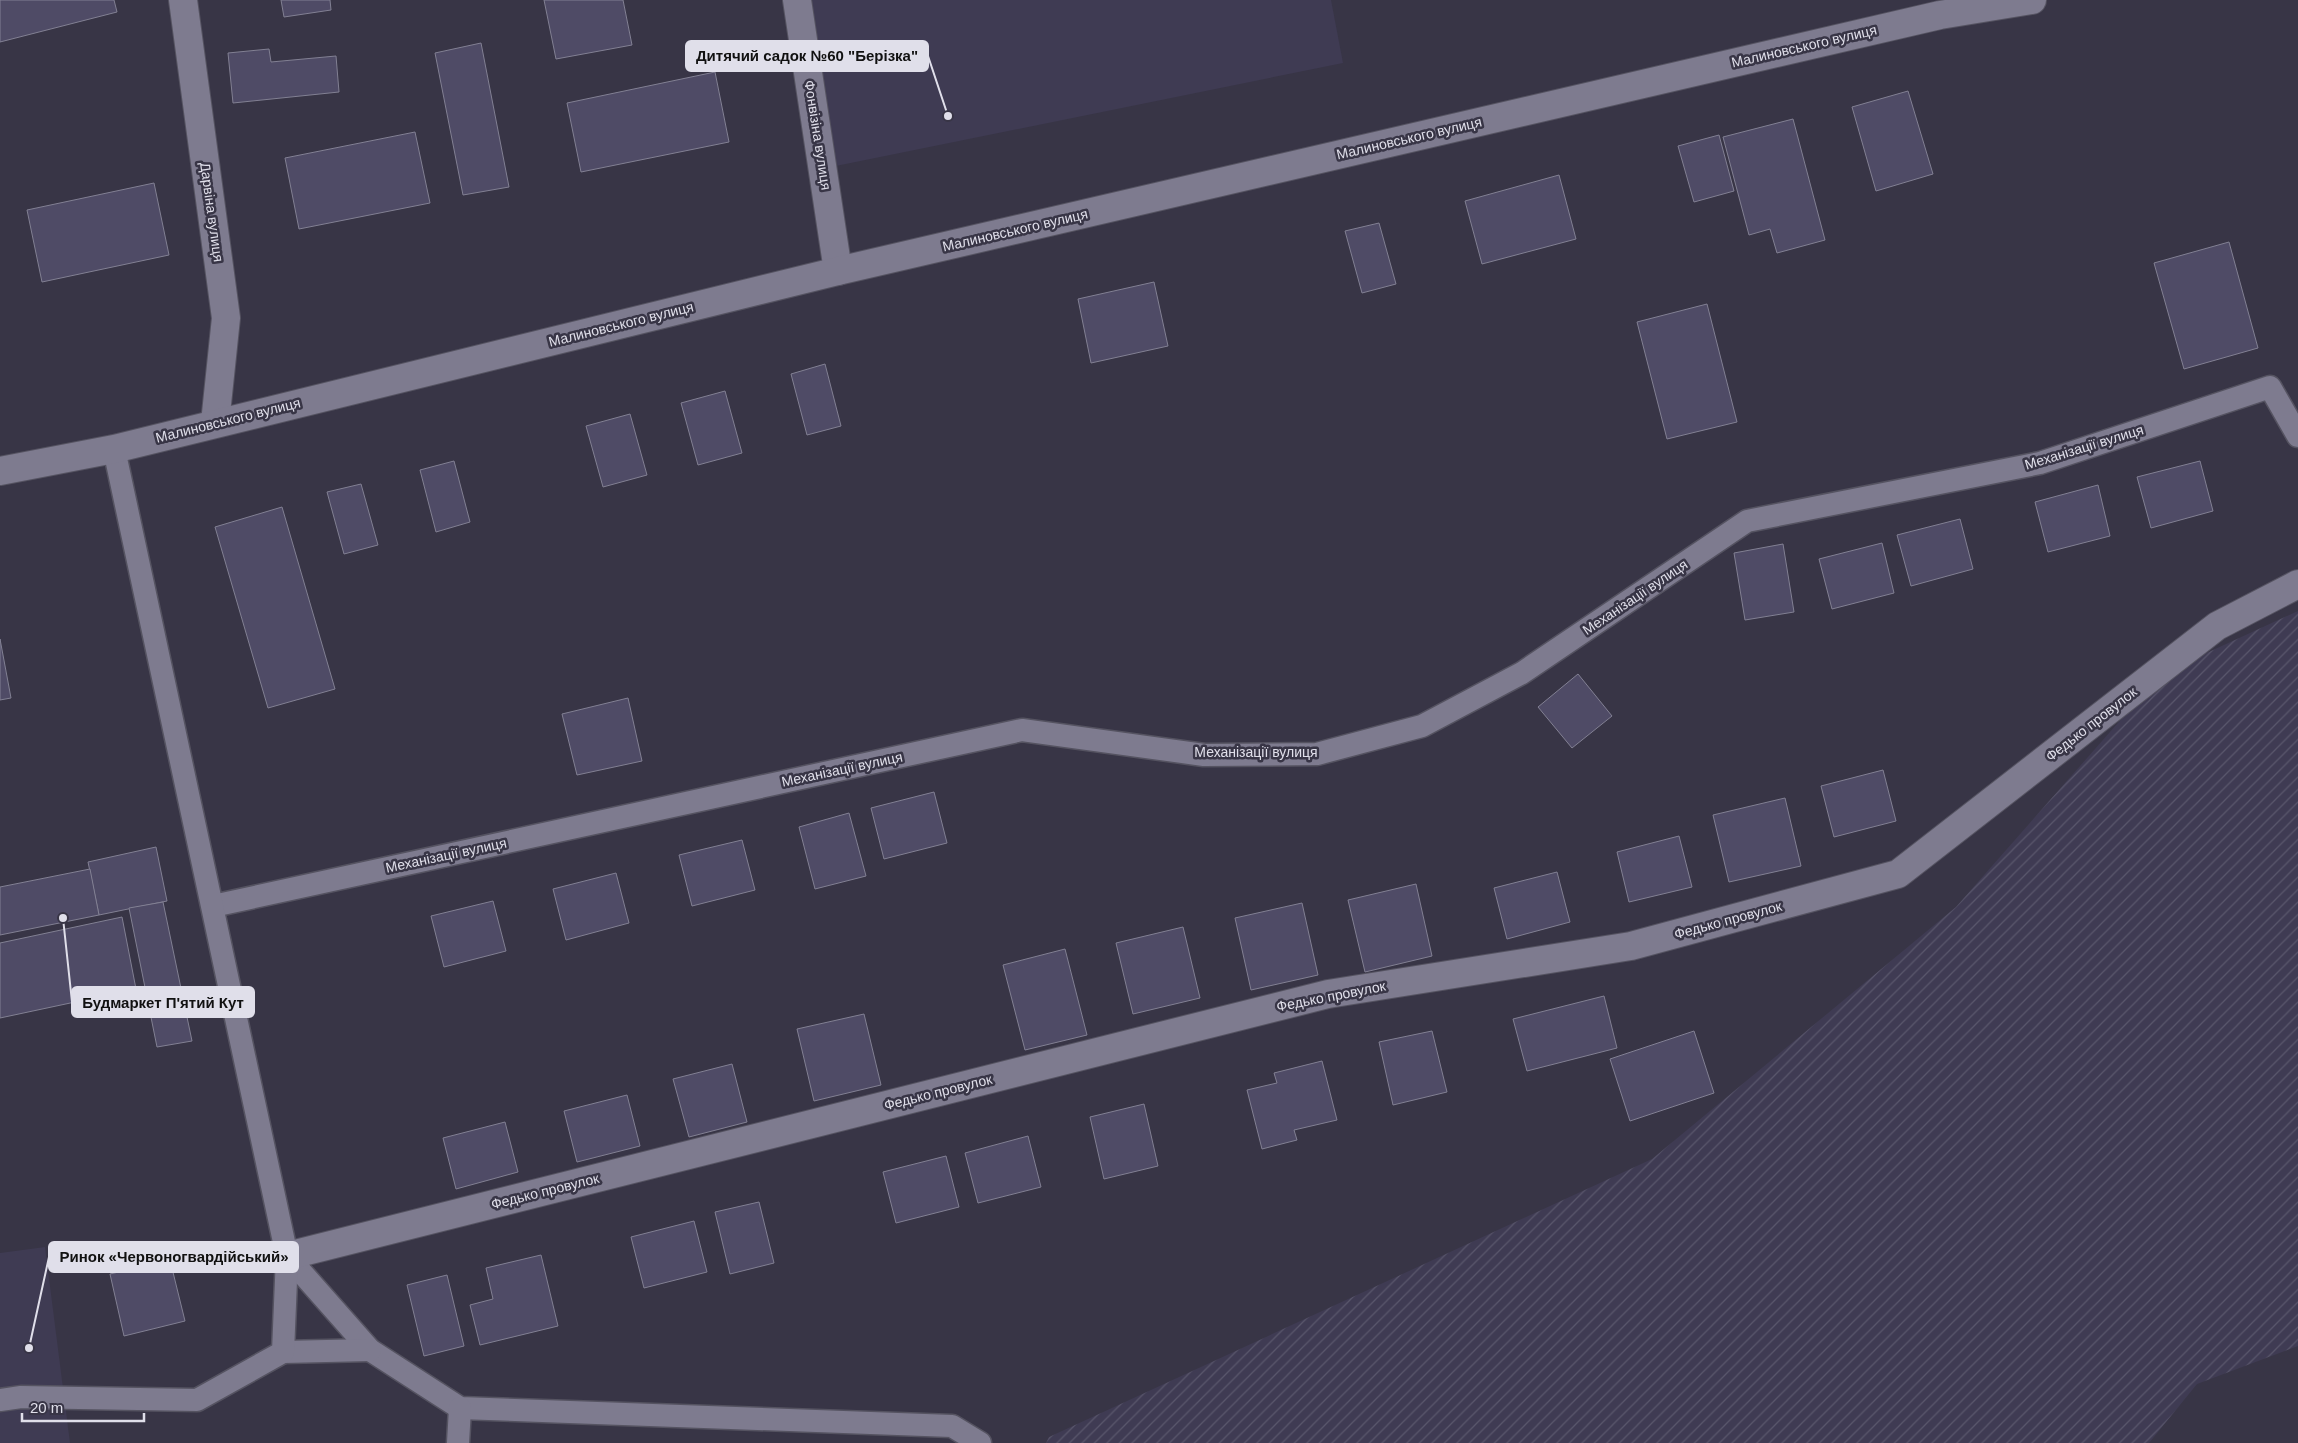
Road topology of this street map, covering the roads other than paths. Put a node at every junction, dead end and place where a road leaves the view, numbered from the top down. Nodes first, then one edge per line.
1 (183, 0) edge
2 (797, 0) edge
3 (2032, 0) edge
4 (838, 271) junction
5 (215, 423) junction
6 (2298, 436) edge
7 (114, 448) junction
8 (0, 470) edge
9 (2298, 584) edge
10 (213, 906) junction
11 (286, 1256) junction
12 (370, 1350) junction
13 (283, 1352) junction
14 (0, 1400) edge
15 (460, 1408) junction
16 (458, 1443) edge
17 (980, 1443) edge

1 - 5 street, Дарвіна вулиця
2 - 4 street, Фонвізіна вулиця
3 - 4 street, Малиновського вулиця
4 - 5 street, Малиновського вулиця
5 - 7 street, Малиновського вулиця
6 - 10 lane, Механізації вулиця
7 - 8 street, Малиновського вулиця
7 - 10 lane
9 - 11 street, Федько провулок
10 - 11 lane
11 - 12 lane
11 - 13 lane
12 - 13 lane
12 - 15 lane
13 - 14 lane
15 - 16 lane
15 - 17 lane

